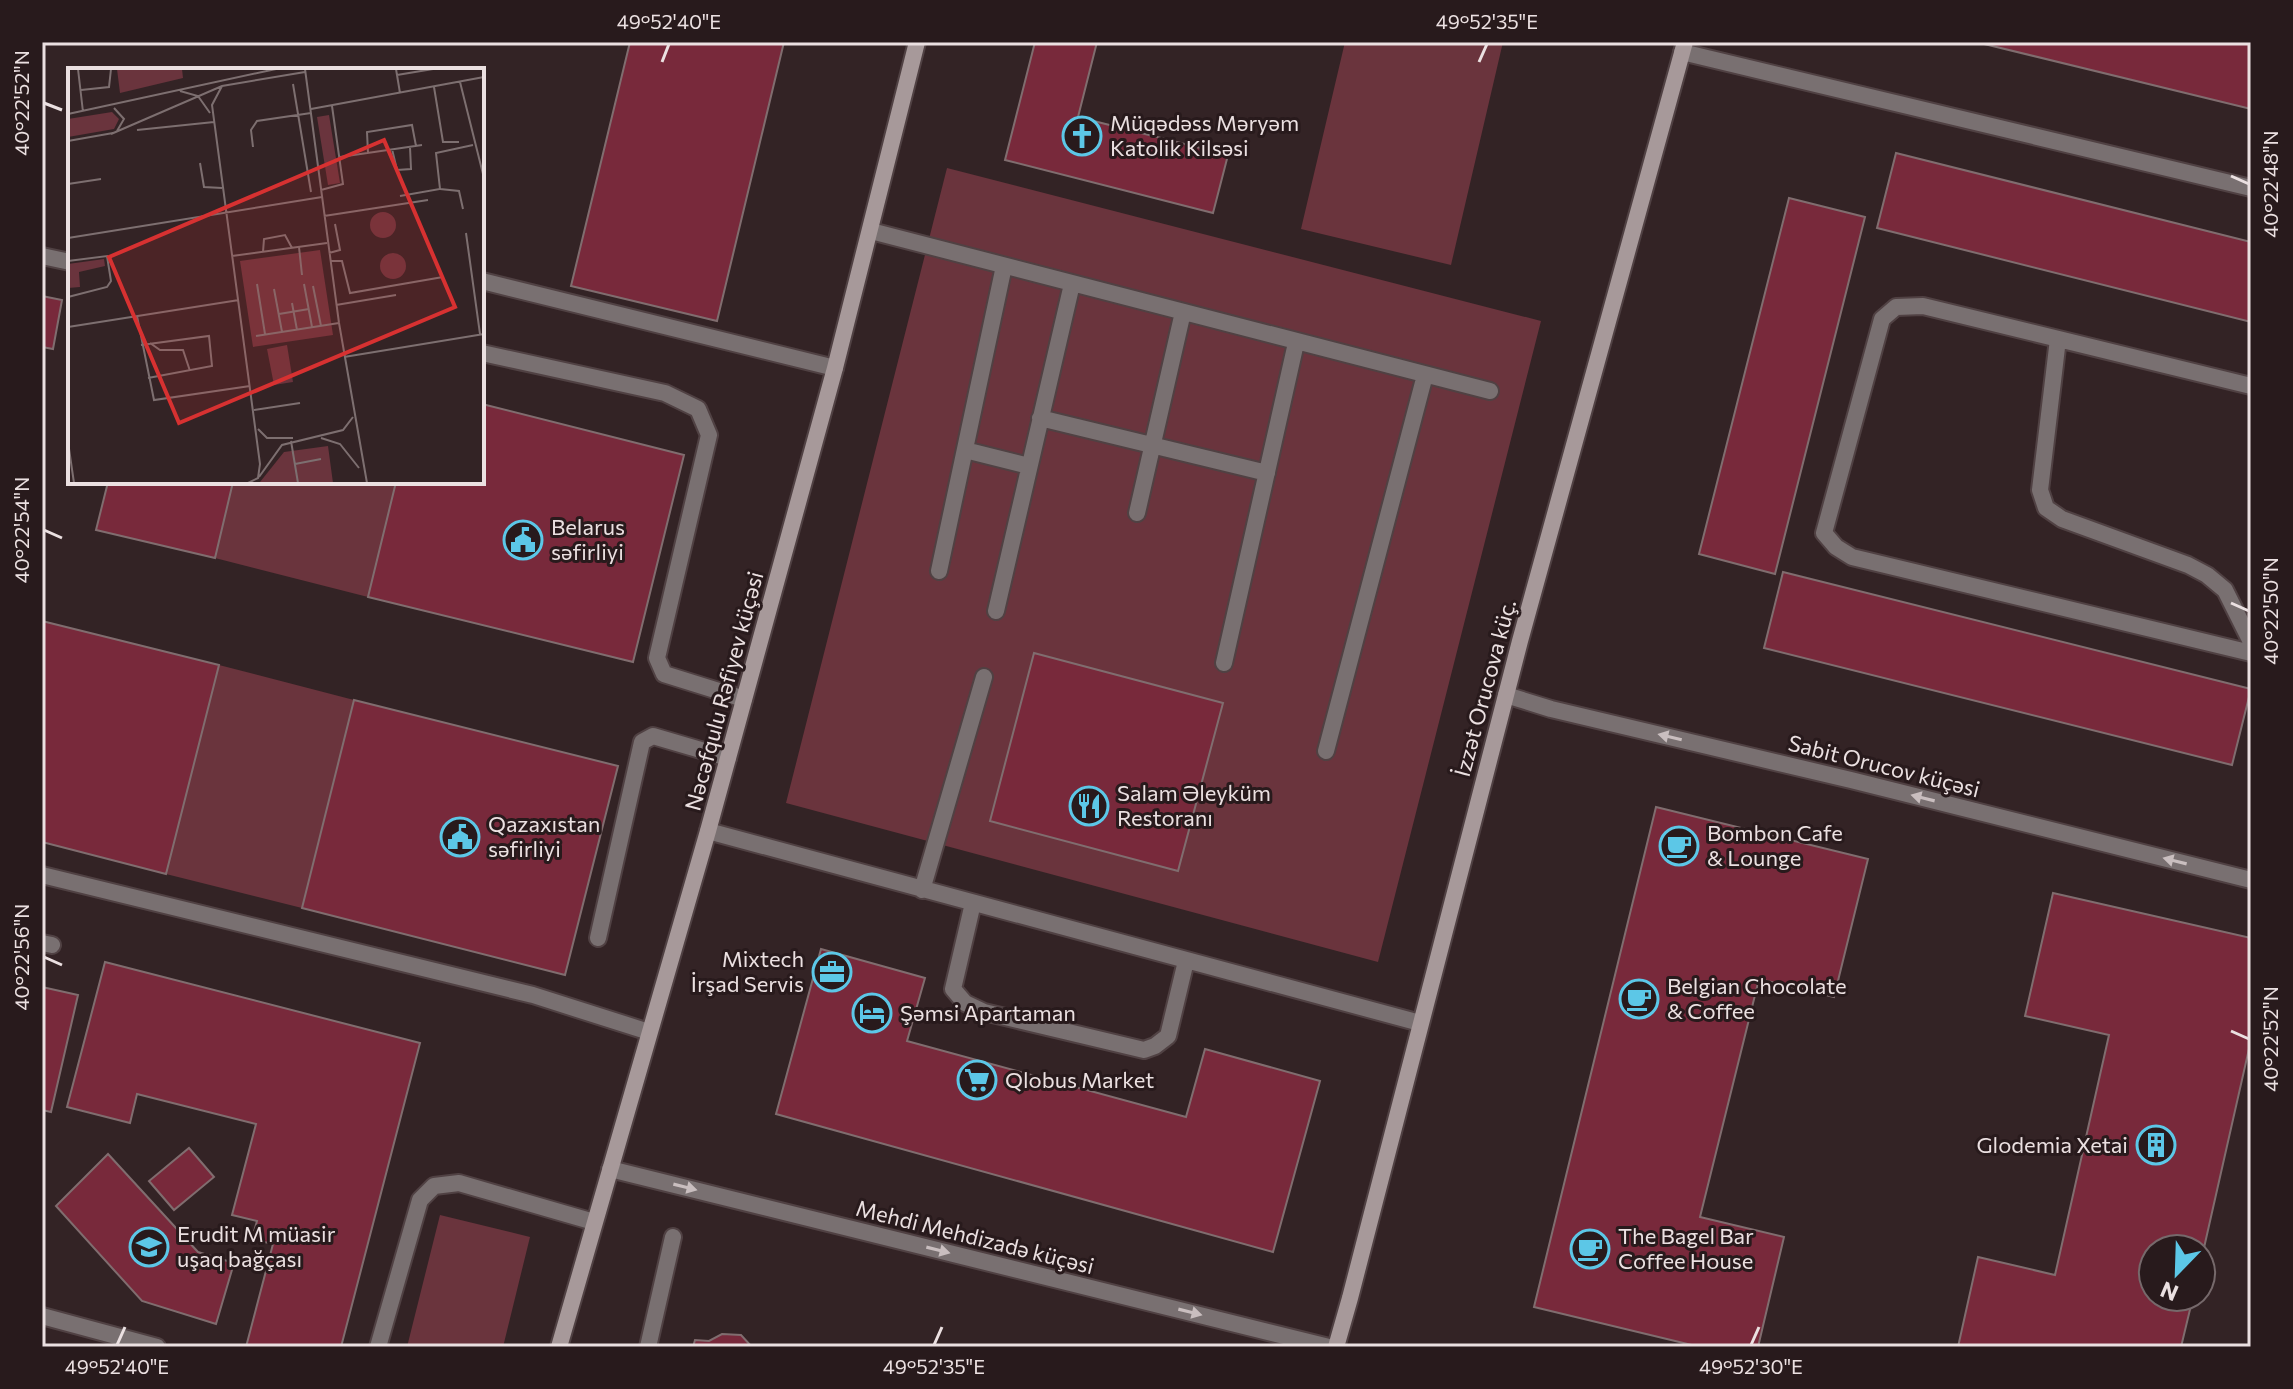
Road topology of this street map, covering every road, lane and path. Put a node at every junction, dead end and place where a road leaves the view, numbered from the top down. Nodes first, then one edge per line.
1 (917, 42) edge
2 (1683, 47) edge
3 (2251, 188) edge
4 (871, 231) junction
5 (42, 256) edge
6 (68, 262) edge
7 (1004, 266) junction
8 (484, 281) edge
9 (1072, 284) junction
10 (1183, 312) junction
11 (2058, 339) junction
12 (1296, 343) junction
13 (484, 353) edge
14 (835, 368) junction
15 (1425, 375) junction
16 (2251, 386) edge
17 (1490, 391) dead end
18 (1040, 418) junction
19 (1151, 446) junction
20 (965, 450) junction
21 (1029, 466) junction
22 (1267, 473) junction
23 (1137, 513) dead end
24 (939, 571) dead end
25 (996, 611) dead end
26 (2251, 642) edge
27 (2251, 653) edge
28 (1224, 663) dead end
29 (984, 677) dead end
30 (1506, 695) junction
31 (744, 699) junction
32 (1326, 751) dead end
33 (728, 758) junction
34 (708, 831) junction
35 (42, 875) edge
36 (2251, 880) edge
37 (922, 890) junction
38 (973, 903) junction
39 (598, 938) dead end
40 (1186, 961) junction
41 (1420, 1023) junction
42 (649, 1032) junction
43 (610, 1169) junction
44 (594, 1222) junction
45 (673, 1237) dead end
46 (42, 1316) edge
47 (151, 1346) edge
48 (378, 1347) edge
49 (559, 1347) edge
50 (648, 1347) edge
51 (1329, 1347) edge
52 (1336, 1347) edge

1 - 4 main road, Nəcəfqulu Rəfiyev küçəsi
2 - 3 street
2 - 30 main road, İzzət Orucova küç.
4 - 7 street
4 - 14 main road, Nəcəfqulu Rəfiyev küçəsi
5 - 6 street
7 - 9 street
7 - 20 street
8 - 14 street
9 - 10 street
9 - 18 street
10 - 12 street
10 - 19 street
11 - 16 street
11 - 26 street
11 - 27 street
12 - 15 street
12 - 22 street
13 - 31 street
14 - 31 main road, Nəcəfqulu Rəfiyev küçəsi
15 - 17 street
15 - 32 street
18 - 19 street
18 - 21 street
19 - 22 street
19 - 23 street
20 - 21 street
20 - 24 street
21 - 25 street
22 - 28 street
29 - 37 street
36 -> 30 street, Sabit Orucov küçəsi
30 - 41 main road, İzzət Orucova küç.
31 - 33 main road, Nəcəfqulu Rəfiyev küçəsi
33 - 34 main road, Nəcəfqulu Rəfiyev küçəsi
33 - 39 street
34 - 37 street
34 - 42 main road, Nəcəfqulu Rəfiyev küçəsi
35 - 42 street
37 - 38 street
38 - 40 street
38 - 40 street
40 - 41 street
41 - 52 main road, İzzət Orucova küç.
42 - 43 main road, Nəcəfqulu Rəfiyev küçəsi
43 - 44 main road, Nəcəfqulu Rəfiyev küçəsi
43 -> 51 street, Mehdi Mehdizadə küçəsi
44 - 48 street
44 - 49 main road, Nəcəfqulu Rəfiyev küçəsi
45 - 50 street
46 - 47 street

